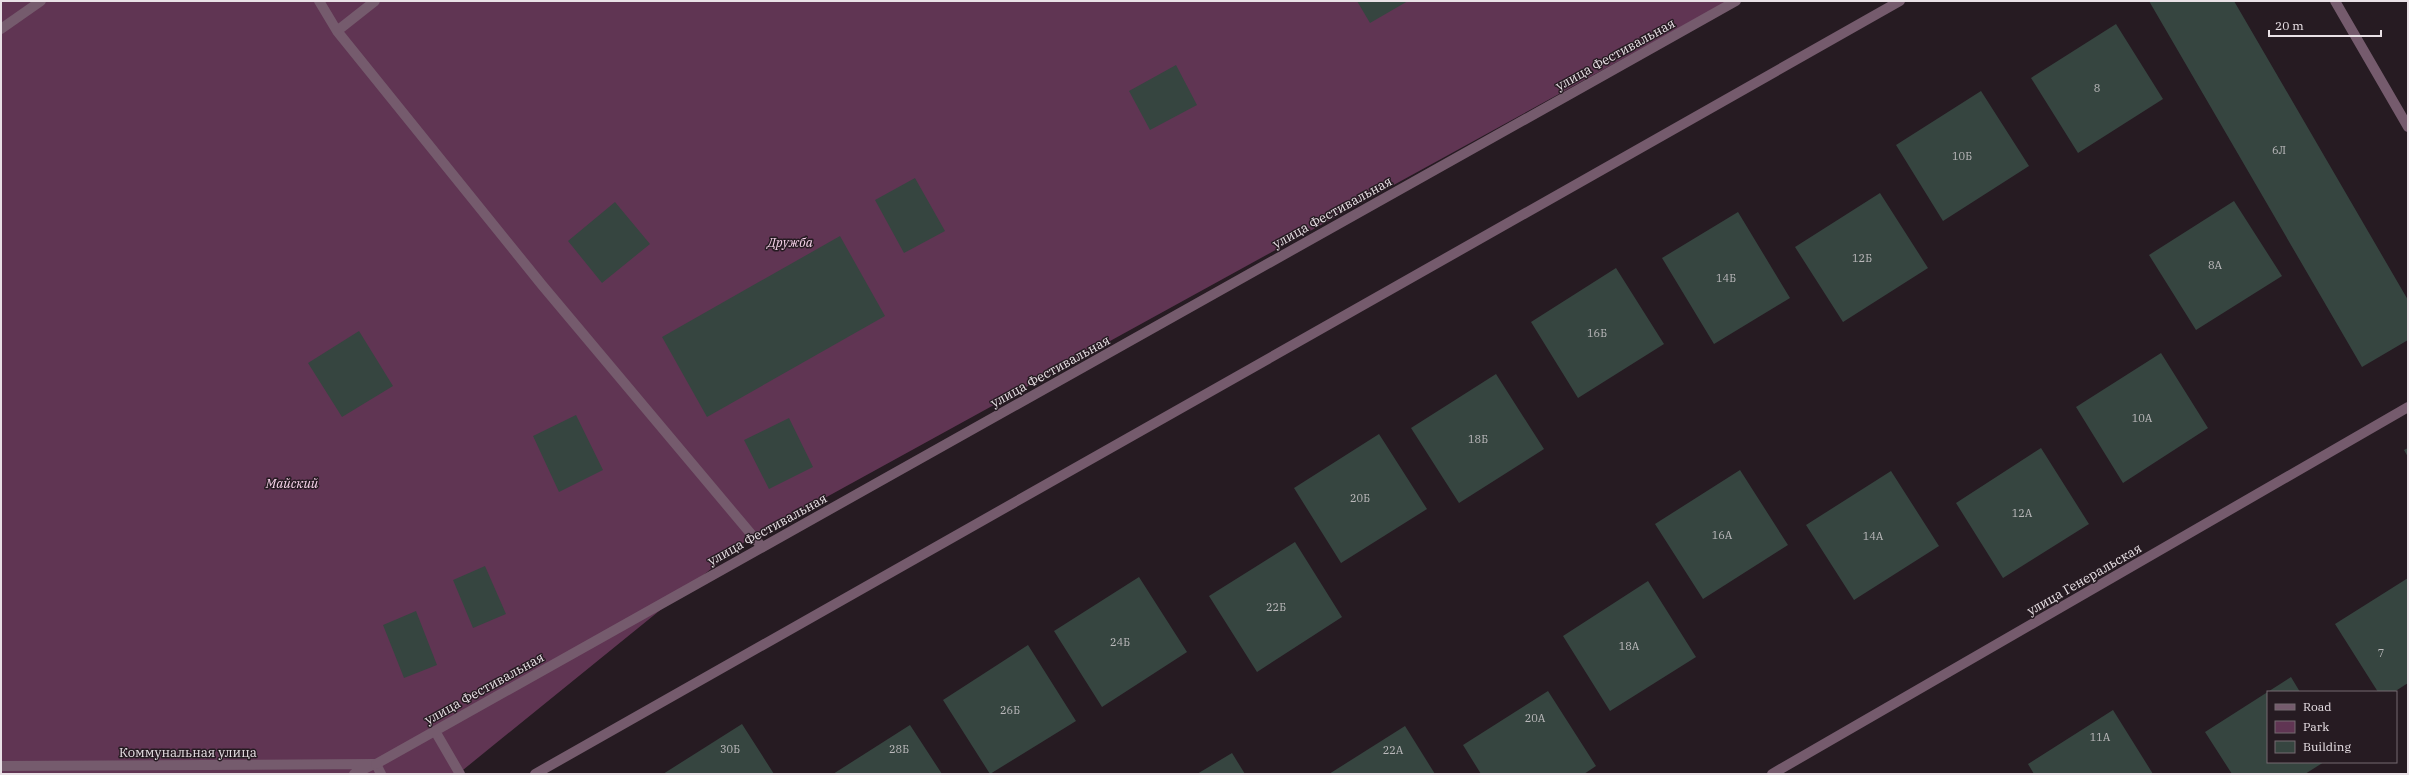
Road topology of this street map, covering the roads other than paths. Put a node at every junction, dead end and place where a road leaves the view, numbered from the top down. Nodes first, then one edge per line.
1 (41, 1) edge
2 (319, 1) edge
3 (375, 1) edge
4 (1736, 1) edge
5 (1900, 1) edge
6 (2335, 1) edge
7 (1, 30) edge
8 (337, 31) junction
9 (2408, 127) edge
10 (2408, 407) edge
11 (762, 547) junction
12 (435, 730) junction
13 (376, 764) junction
14 (1, 766) edge
15 (125, 769) edge
16 (354, 774) edge
17 (381, 774) edge
18 (460, 774) edge
19 (535, 774) edge
20 (1772, 774) edge

1 - 7 street
2 - 8 street
3 - 8 street
4 - 11 street, улица Фестивальная
5 - 19 street
6 - 9 street
8 - 11 street
10 - 20 street, улица Генеральская
11 - 12 street, улица Фестивальная
12 - 13 street, улица Фестивальная
12 - 18 street
13 - 15 street, Коммунальная улица
13 - 16 street, улица Фестивальная
13 - 17 street
14 - 15 street, Коммунальная улица

